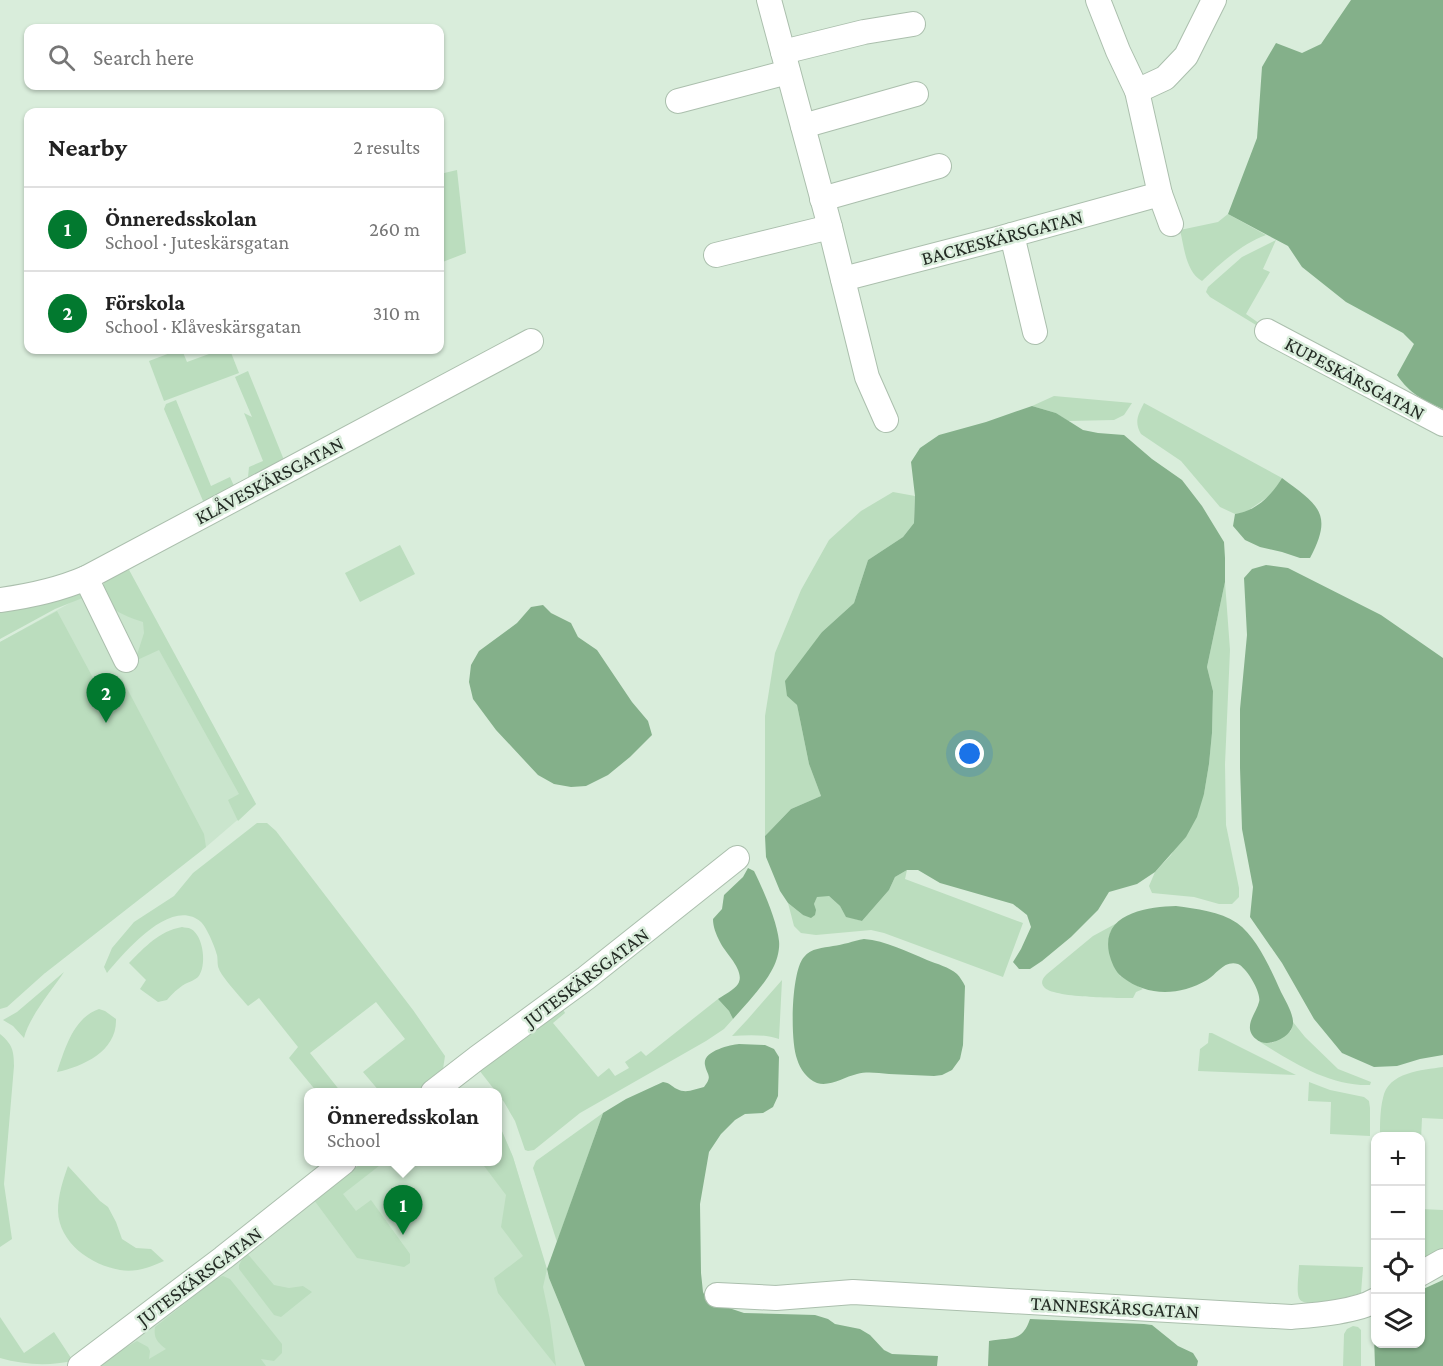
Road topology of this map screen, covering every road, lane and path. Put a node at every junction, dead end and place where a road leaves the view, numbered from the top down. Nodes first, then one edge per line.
1 (769, 0) edge
2 (1098, 0) edge
3 (1214, 0) edge
4 (913, 24) dead end
5 (785, 62) junction
6 (1137, 91) junction
7 (916, 94) dead end
8 (678, 100) dead end
9 (803, 126) junction
10 (939, 166) dead end
11 (1160, 194) junction
12 (822, 199) junction
13 (1171, 224) dead end
14 (830, 227) junction
15 (1012, 235) junction
16 (716, 255) dead end
17 (843, 279) junction
18 (1267, 331) dead end
19 (1035, 332) dead end
20 (531, 341) dead end
21 (886, 420) dead end
22 (1443, 424) edge
23 (86, 578) junction
24 (0, 600) edge
25 (126, 660) dead end
26 (737, 858) dead end
27 (438, 1088) edge
28 (338, 1166) edge
29 (1443, 1261) edge
30 (1425, 1271) edge
31 (717, 1295) dead end
32 (1371, 1303) edge
33 (81, 1366) edge

1 - 5 street
2 - 6 street
3 - 6 street
4 - 5 street
5 - 8 street
5 - 9 street
6 - 11 street
7 - 9 street
9 - 12 street
10 - 12 street
11 - 13 street
11 - 15 street, BACKESKÄRSGATAN
12 - 14 street
14 - 16 street
14 - 17 street
15 - 17 street, BACKESKÄRSGATAN
15 - 19 street
17 - 21 street
18 - 22 street, KUPESKÄRSGATAN
20 - 23 street, KLÅVESKÄRSGATAN
23 - 24 street, KLÅVESKÄRSGATAN
23 - 25 street
26 - 27 street, JUTESKÄRSGATAN
28 - 33 street, JUTESKÄRSGATAN
29 - 30 street
31 - 32 street, TANNESKÄRSGATAN

